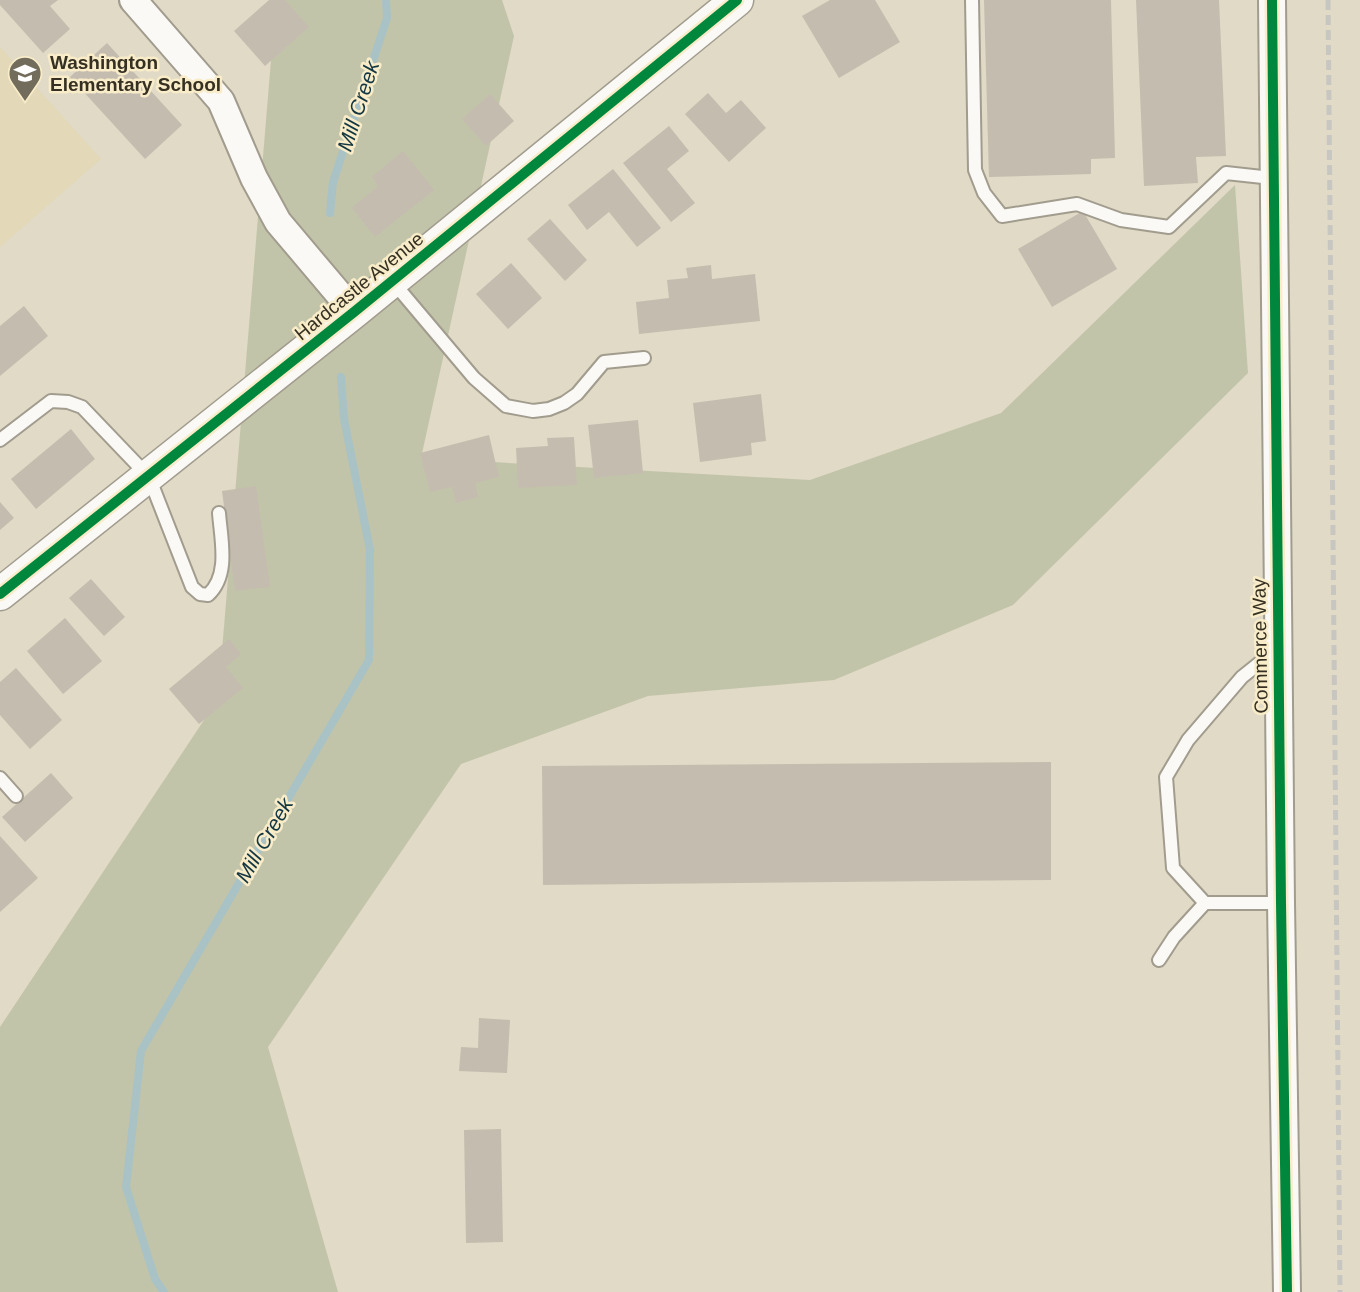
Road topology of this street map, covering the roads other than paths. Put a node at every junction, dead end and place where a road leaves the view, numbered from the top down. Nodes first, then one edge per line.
1 (133, 0) edge
2 (737, 0) edge
3 (972, 0) edge
4 (1272, 0) edge
5 (1272, 178) junction
6 (393, 281) junction
7 (355, 312) junction
8 (643, 358) dead end
9 (0, 440) edge
10 (149, 477) junction
11 (219, 513) dead end
12 (0, 594) edge
13 (1278, 648) junction
14 (0, 778) edge
15 (16, 796) dead end
16 (1205, 902) junction
17 (1280, 903) junction
18 (1159, 960) dead end
19 (1287, 1292) edge

1 - 7 street
2 - 6 street, Hardcastle Avenue
3 - 5 lane
4 - 5 street, Commerce Way
5 - 13 street, Commerce Way
6 - 7 street, Hardcastle Avenue
6 - 8 lane
7 - 10 street, Hardcastle Avenue
9 - 10 lane
10 - 11 lane
10 - 12 street, Hardcastle Avenue
13 - 16 lane
13 - 17 street, Commerce Way
14 - 15 lane
16 - 17 lane
16 - 18 lane
17 - 19 street, Commerce Way

